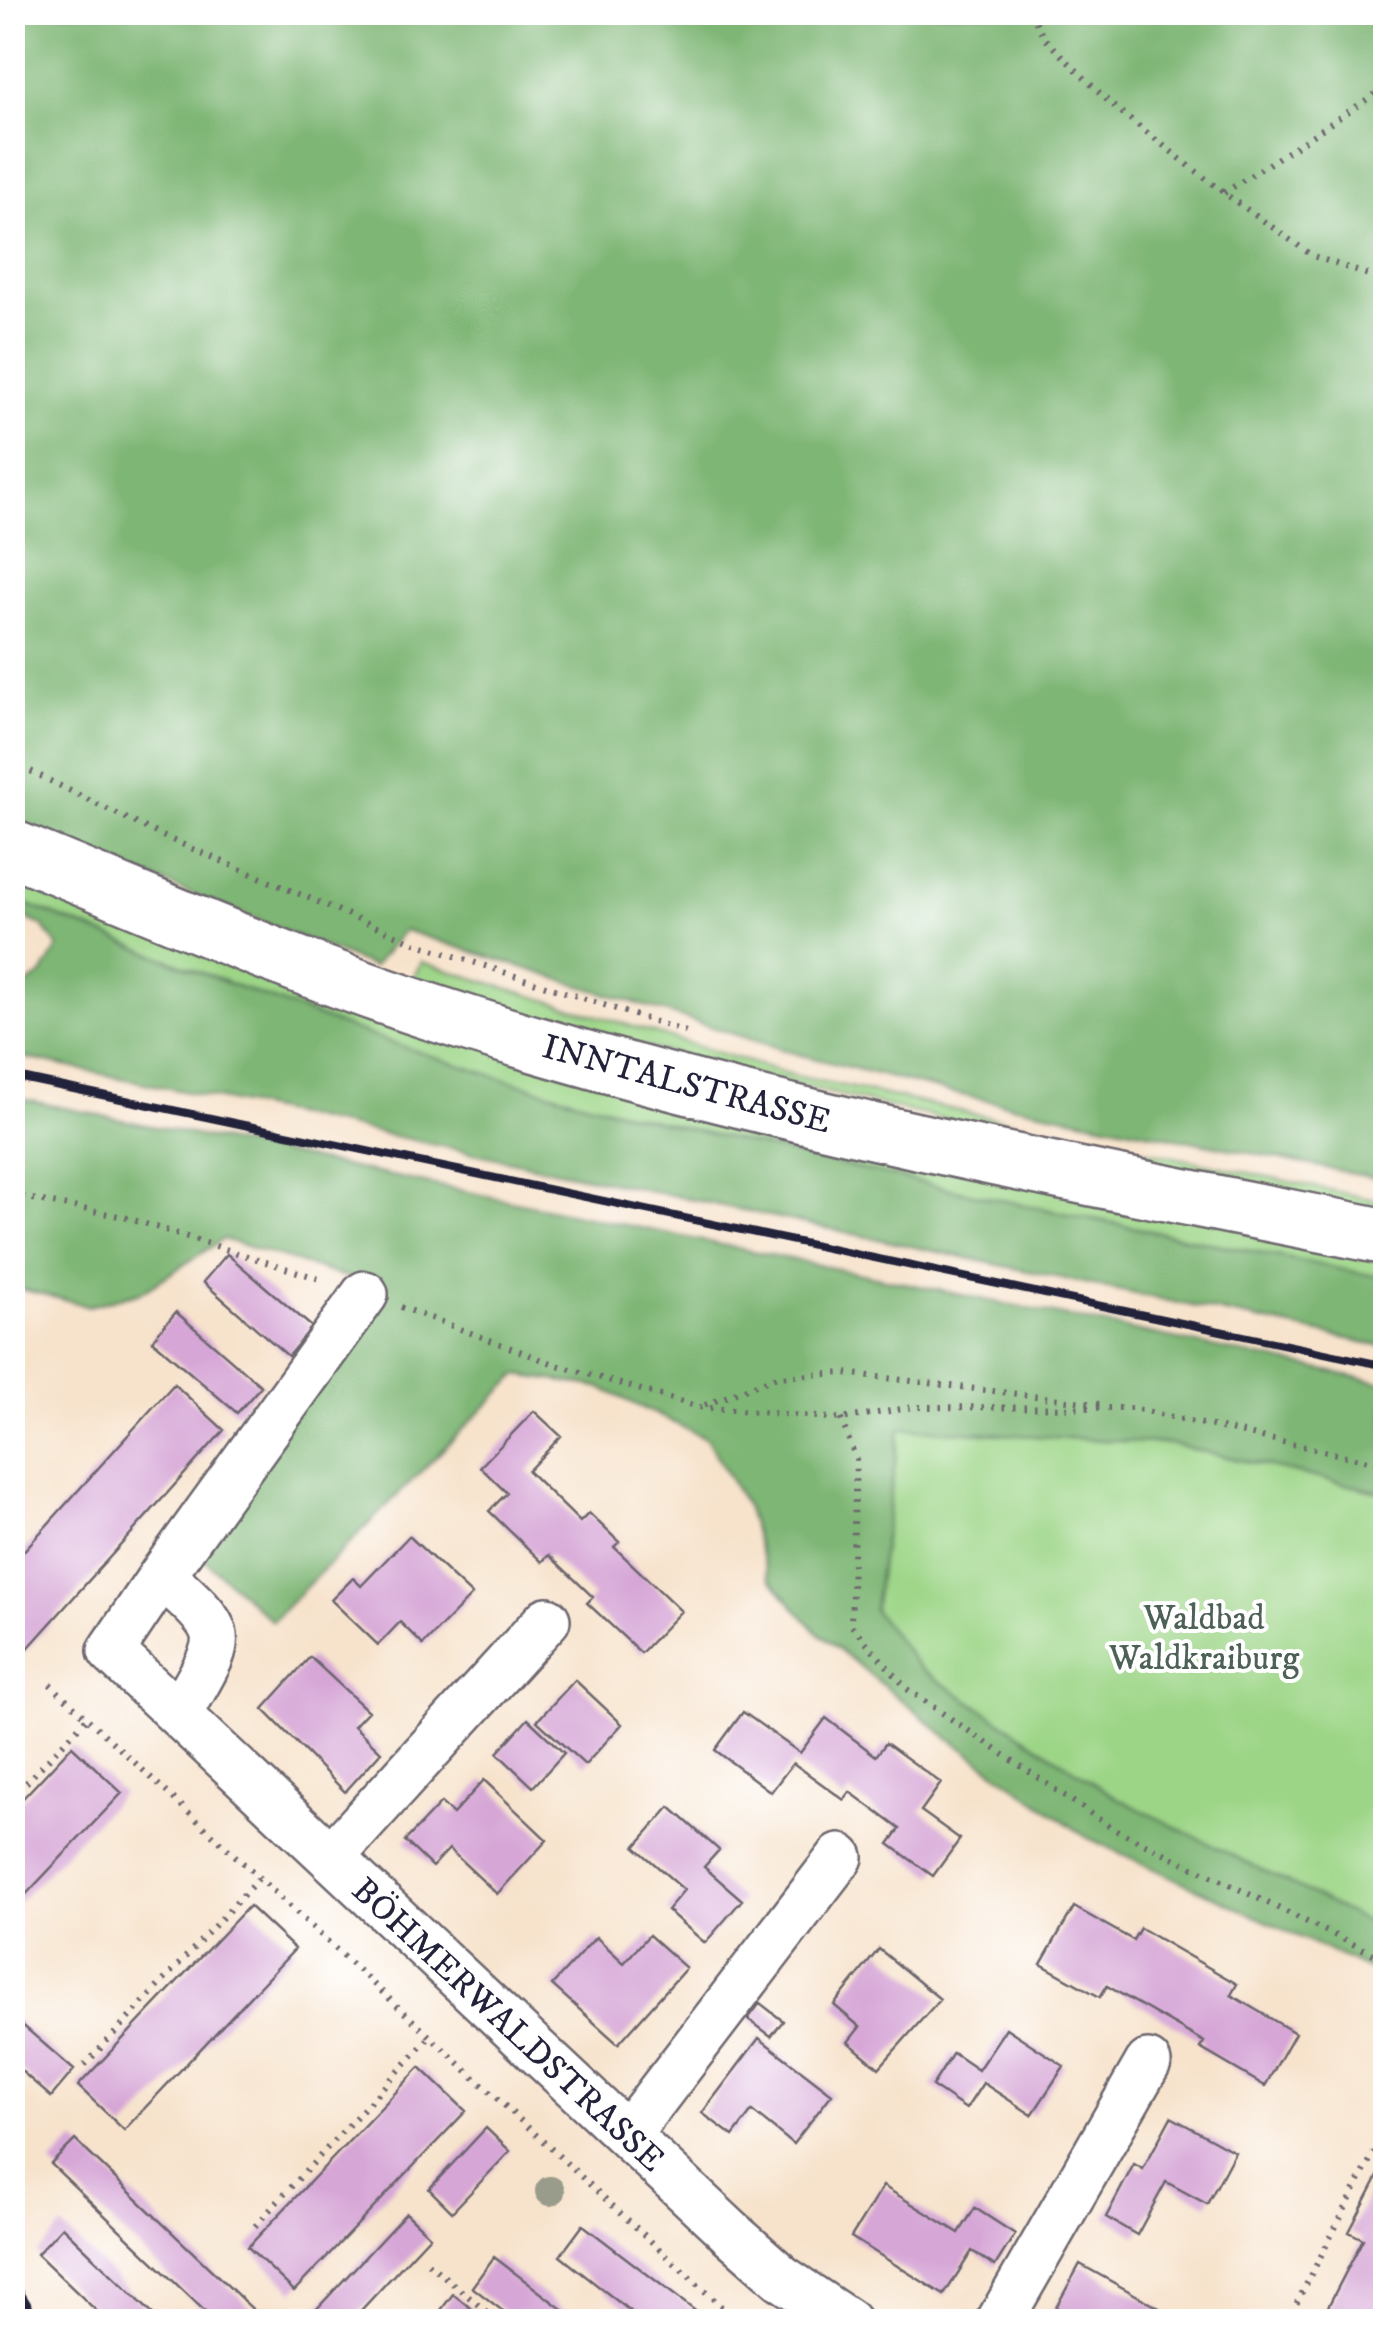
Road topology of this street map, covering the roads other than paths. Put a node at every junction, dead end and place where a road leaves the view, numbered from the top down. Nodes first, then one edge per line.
1 (12, 848) edge
2 (1386, 1237) edge
3 (365, 1294) road end
4 (162, 1575) junction
5 (546, 1620) dead end
6 (180, 1715) junction
7 (331, 1857) junction
8 (840, 1857) dead end
9 (1148, 2063) dead end
10 (627, 2135) junction
11 (848, 2322) edge
12 (999, 2322) edge

1 - 2 main road, INNTALSTRASSE
3 - 4 street
4 - 6 street
4 - 6 street, BÖHMERWALDSTRASSE
5 - 7 street
6 - 7 street, BÖHMERWALDSTRASSE
7 - 10 street, BÖHMERWALDSTRASSE
8 - 10 street
9 - 12 street
10 - 11 street, BÖHMERWALDSTRASSE

